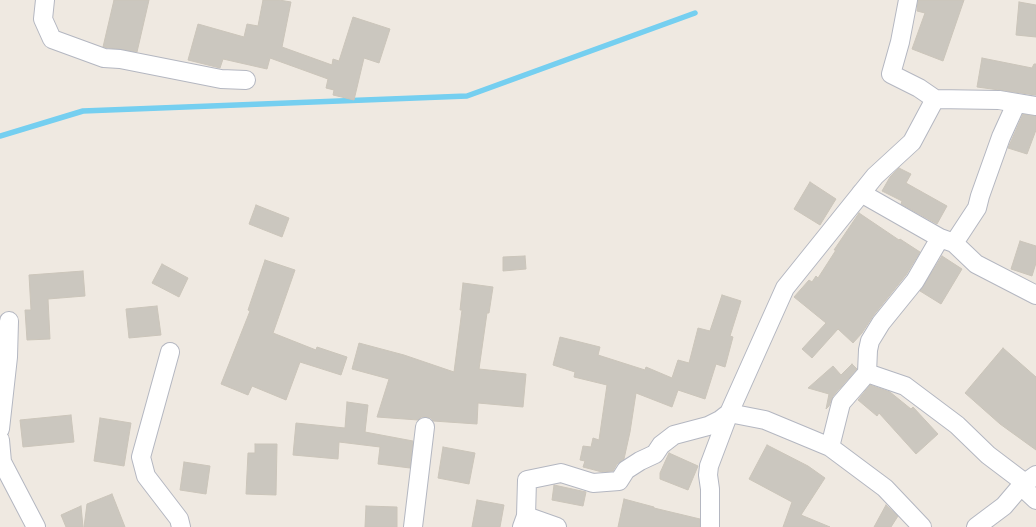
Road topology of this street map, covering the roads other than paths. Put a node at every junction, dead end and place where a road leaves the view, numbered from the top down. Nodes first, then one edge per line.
1 (45, 0) edge
2 (908, 0) edge
3 (246, 80) dead end
4 (935, 99) junction
5 (1016, 104) junction
6 (1036, 106) edge
7 (860, 193) junction
8 (947, 240) junction
9 (1036, 295) edge
10 (9, 321) dead end
11 (170, 352) dead end
12 (867, 372) junction
13 (729, 413) junction
14 (425, 427) dead end
15 (0, 429) edge
16 (0, 440) edge
17 (830, 447) junction
18 (1027, 481) edge
19 (1036, 500) edge
20 (524, 521) edge
21 (36, 527) edge
22 (181, 527) edge
23 (413, 527) edge
24 (557, 527) edge
25 (710, 527) edge
26 (922, 527) edge
27 (976, 527) edge

1 - 3 street
2 - 4 street
4 - 5 street
4 - 7 street
5 - 6 street
5 - 8 street
7 - 8 street
7 - 13 street
8 - 9 street
8 - 12 street
10 - 15 street
11 - 22 street
12 - 17 street
12 - 18 street
13 - 17 street
13 - 20 street
13 - 25 street
14 - 23 street
16 - 21 street
17 - 26 street
18 - 19 street
18 - 27 street
20 - 24 street

